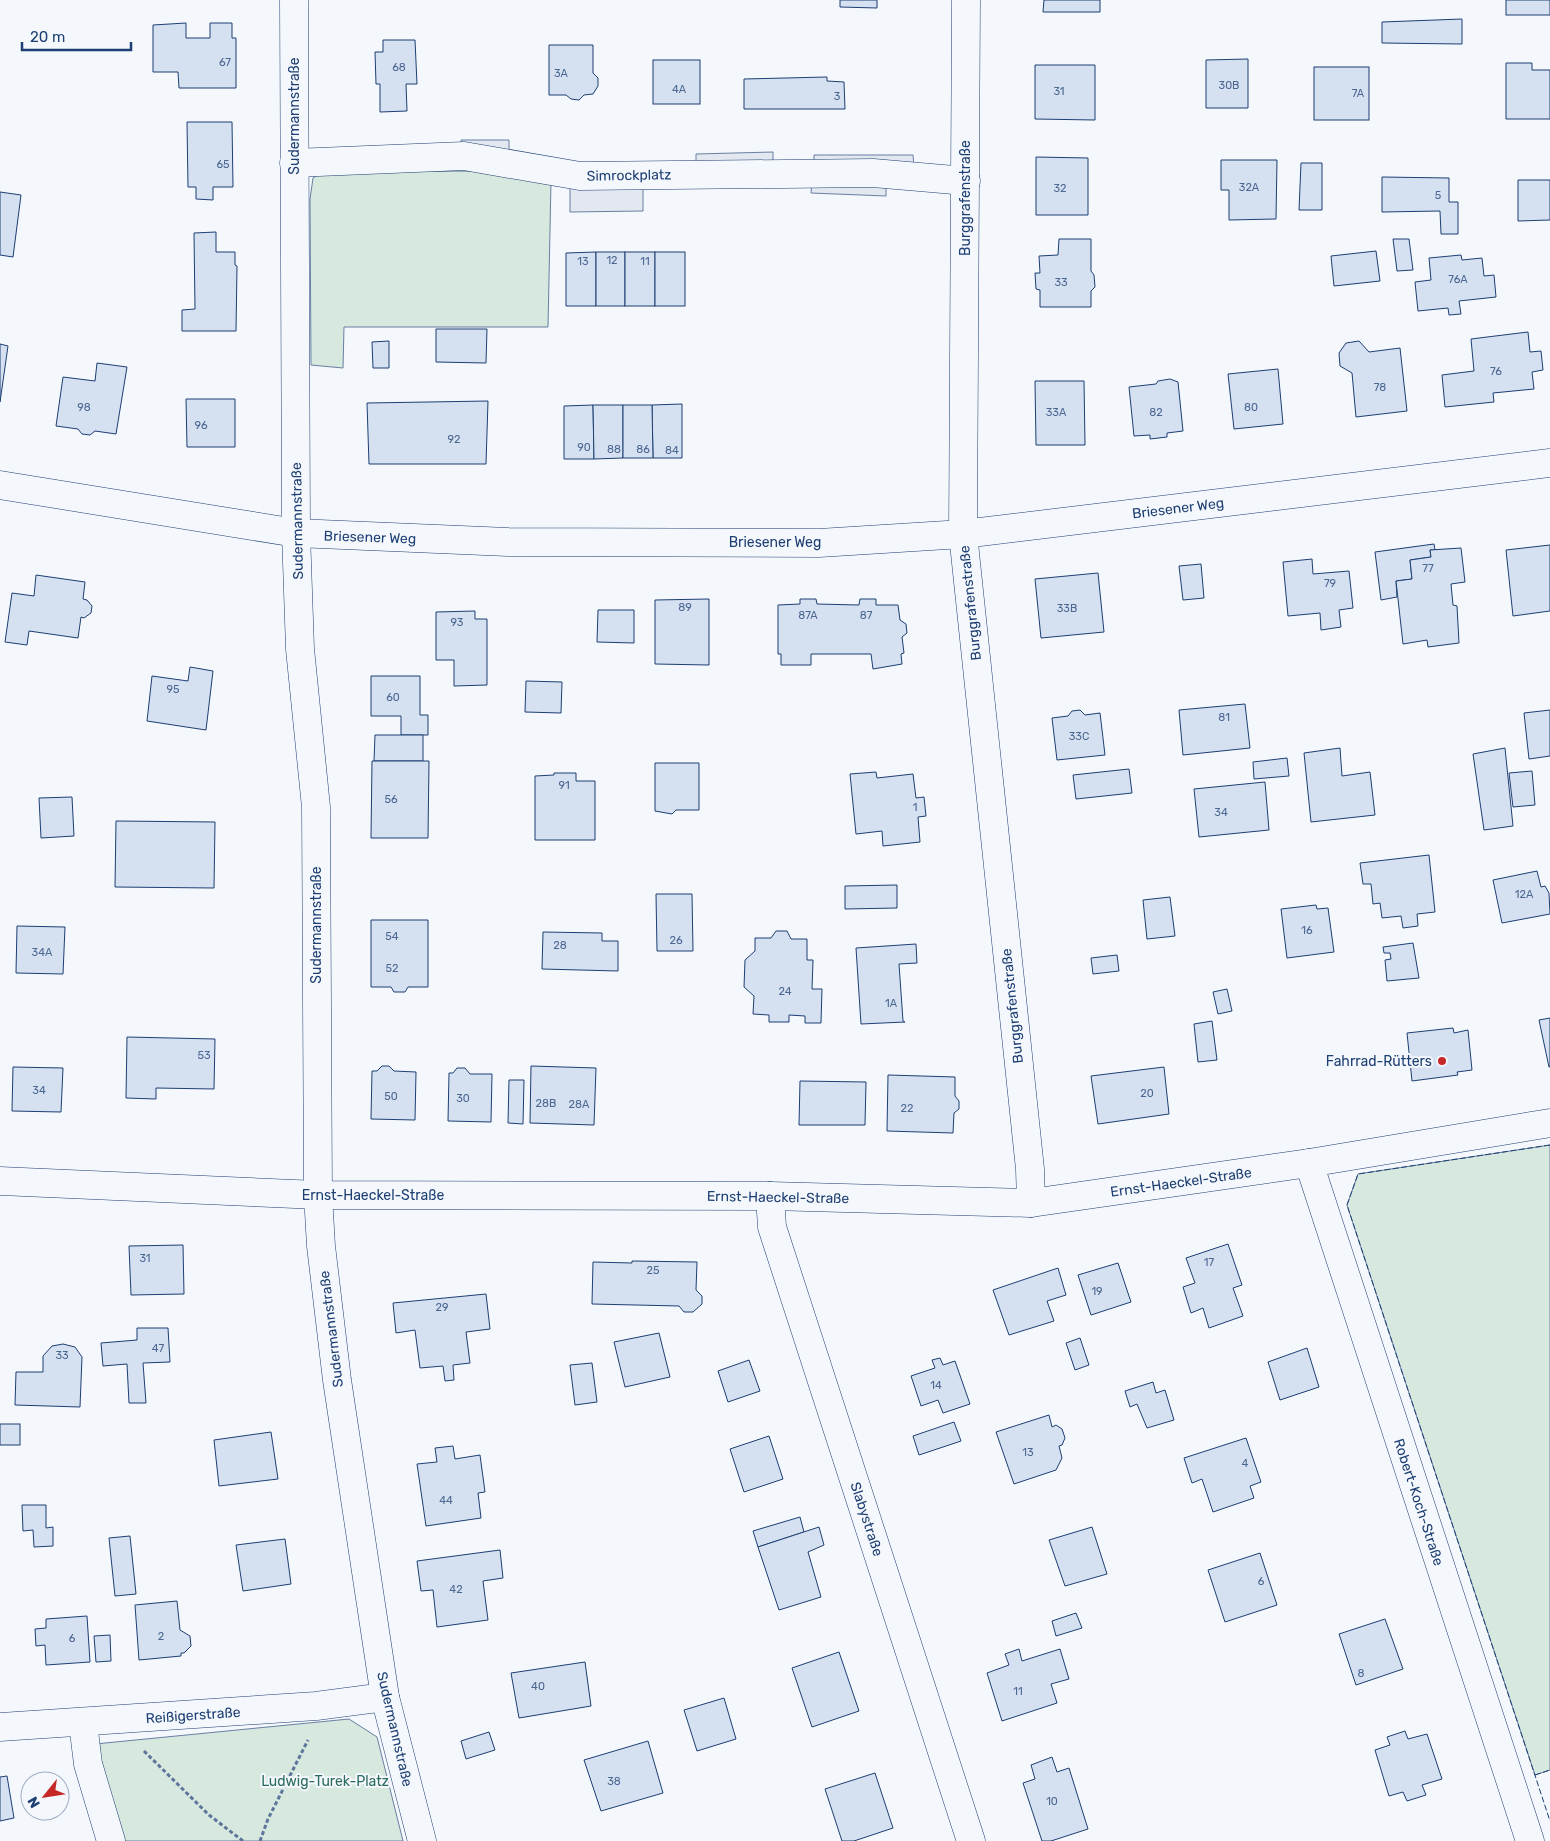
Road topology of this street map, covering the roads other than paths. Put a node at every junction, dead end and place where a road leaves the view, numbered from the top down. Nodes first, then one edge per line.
1 (294, 0) edge
2 (966, 0) edge
3 (294, 163) junction
4 (966, 181) junction
5 (1550, 463) edge
6 (0, 486) edge
7 (296, 533) junction
8 (963, 534) junction
9 (1550, 1123) edge
10 (1310, 1163) junction
11 (0, 1181) edge
12 (318, 1195) junction
13 (770, 1196) junction
14 (1032, 1203) junction
15 (385, 1697) junction
16 (83, 1723) junction
17 (0, 1727) edge
18 (111, 1841) edge
19 (422, 1841) edge
20 (971, 1841) edge
21 (1530, 1841) edge

1 - 3 street, Sudermannstraße
2 - 4 street, Burggrafenstraße
3 - 4 street, Simrockplatz
3 - 7 street, Sudermannstraße
4 - 8 street, Burggrafenstraße
5 - 8 street, Briesener Weg
6 - 7 street, Briesener Weg
7 - 8 street, Briesener Weg
7 - 12 street, Sudermannstraße
8 - 14 street, Burggrafenstraße
9 - 10 street, Ernst-Haeckel-Straße
10 - 14 street, Ernst-Haeckel-Straße
10 - 21 street, Robert-Koch-Straße
11 - 12 street, Ernst-Haeckel-Straße
12 - 13 street, Ernst-Haeckel-Straße
12 - 15 street, Sudermannstraße
13 - 14 street, Ernst-Haeckel-Straße
13 - 20 street, Slabystraße
15 - 16 street, Reißigerstraße
15 - 19 street, Sudermannstraße
16 - 17 street, Reißigerstraße
16 - 18 street

